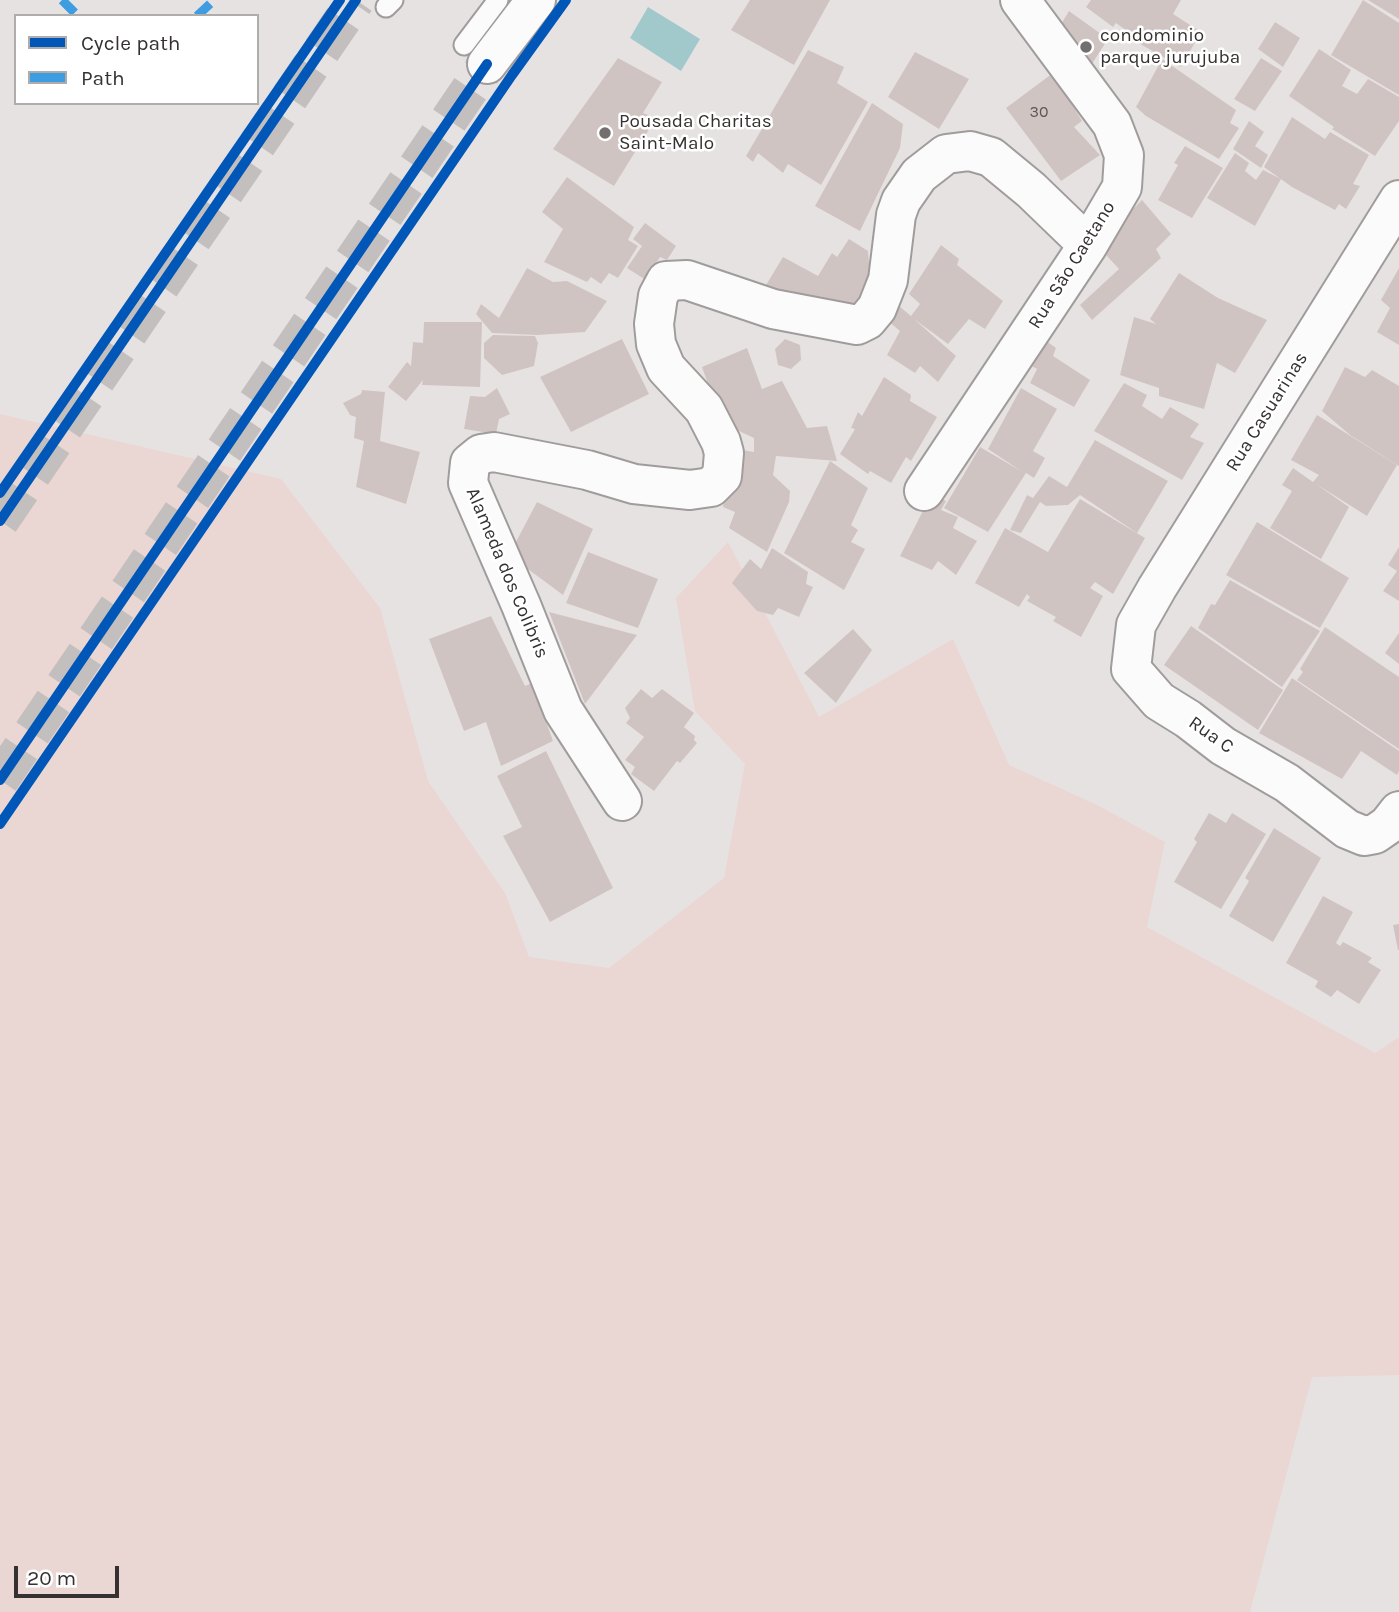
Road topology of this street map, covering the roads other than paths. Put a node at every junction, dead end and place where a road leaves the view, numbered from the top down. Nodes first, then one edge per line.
1 (498, 0) edge
2 (536, 0) edge
3 (1020, 0) edge
4 (476, 54) joint
5 (1399, 200) edge
6 (1088, 245) junction
7 (924, 491) dead end
8 (1136, 625) joint
9 (622, 801) dead end
10 (1399, 811) edge

1 - 4 lane
2 - 4 street
3 - 6 street, Rua São Caetano
5 - 8 street, Rua Casuarinas
6 - 7 street, Rua São Caetano
6 - 9 street, Alameda dos Colibris
8 - 10 street, Rua C

